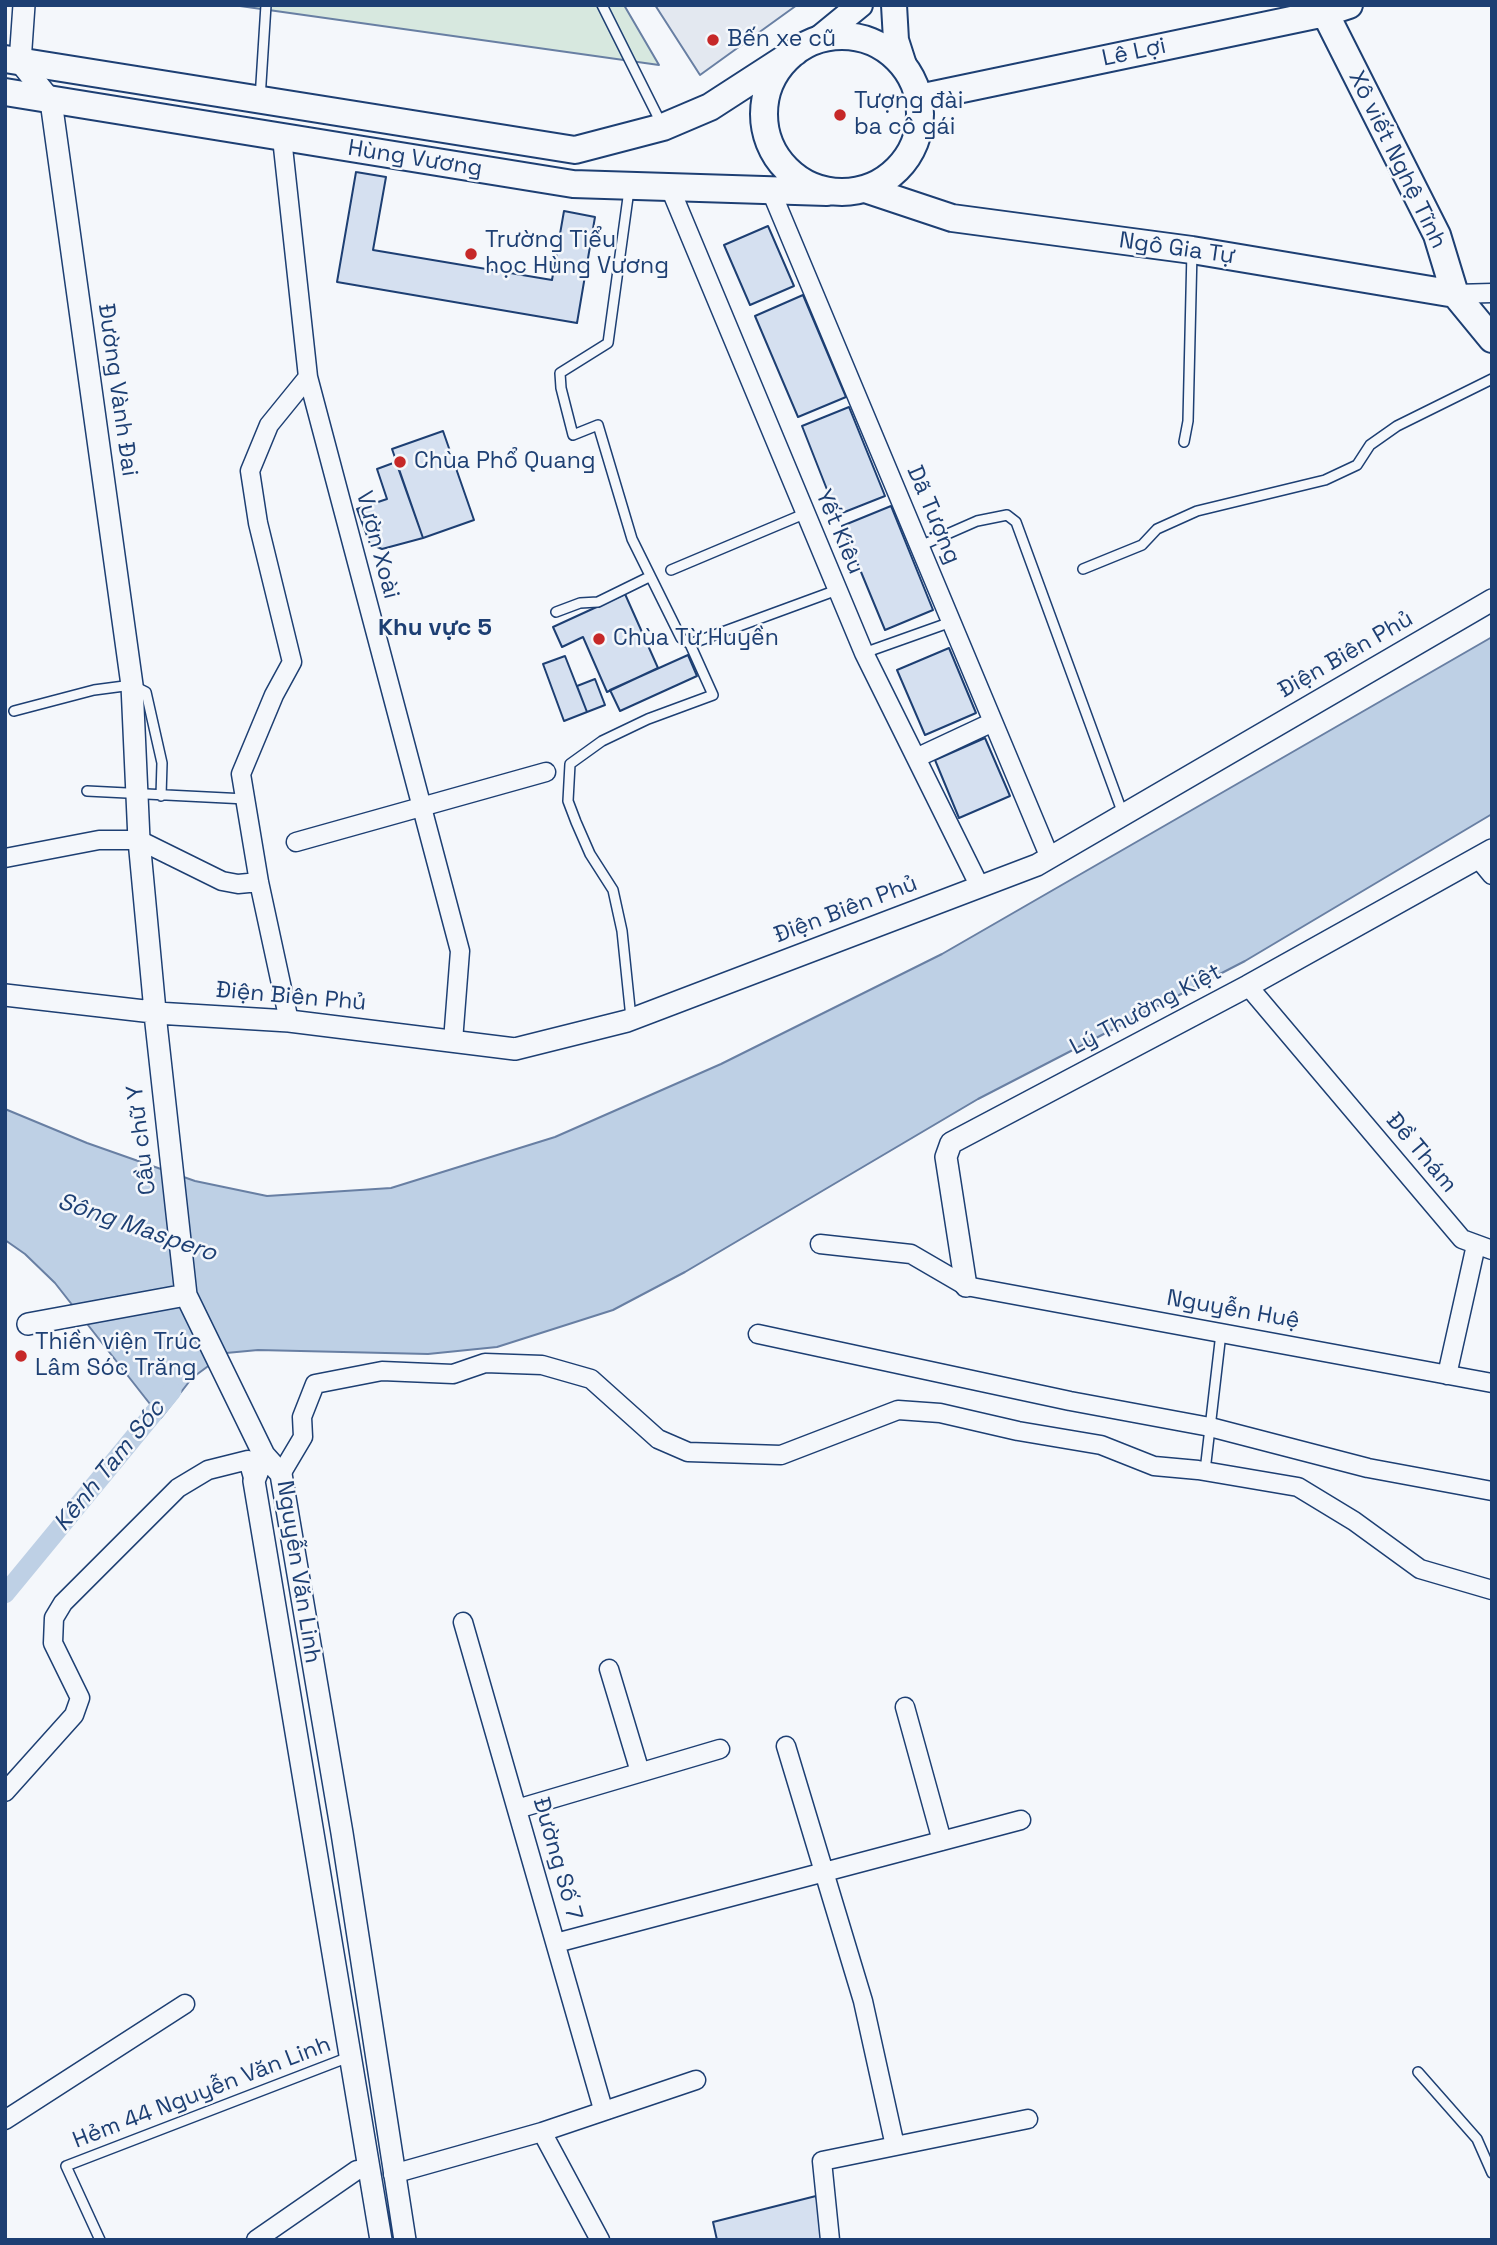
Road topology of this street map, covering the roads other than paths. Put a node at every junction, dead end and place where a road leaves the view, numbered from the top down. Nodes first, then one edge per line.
1 (23, 5) edge
2 (266, 5) edge
3 (602, 5) edge
4 (860, 5) edge
5 (894, 5) edge
6 (1337, 9) edge
7 (805, 47) junction
8 (13, 61) edge
9 (904, 65) junction
10 (5, 92) edge
11 (919, 98) junction
12 (260, 100) junction
13 (51, 101) junction
14 (663, 127) junction
15 (282, 138) junction
16 (575, 150) junction
17 (573, 184) junction
18 (629, 186) junction
19 (670, 188) junction
20 (865, 189) junction
21 (771, 191) junction
22 (827, 191) junction
23 (1192, 250) junction
24 (1492, 293) edge
25 (1455, 294) junction
26 (1492, 340) edge
27 (307, 377) junction
28 (1492, 379) edge
29 (1184, 442) dead end
30 (804, 514) junction
31 (920, 546) junction
32 (1083, 569) dead end
33 (671, 570) dead end
34 (649, 578) junction
35 (837, 590) junction
36 (1492, 600) edge
37 (556, 612) dead end
38 (951, 622) junction
39 (690, 644) junction
40 (864, 653) junction
41 (132, 685) junction
42 (15, 710) dead end
43 (993, 722) junction
44 (916, 758) junction
45 (547, 772) dead end
46 (87, 791) dead end
47 (137, 794) junction
48 (161, 796) junction
49 (247, 799) junction
50 (421, 805) junction
51 (1123, 816) junction
52 (139, 840) junction
53 (296, 842) dead end
54 (5, 858) edge
55 (1050, 858) junction
56 (1487, 861) edge
57 (259, 882) junction
58 (980, 887) junction
59 (1248, 986) junction
60 (5, 995) edge
61 (155, 1014) junction
62 (631, 1019) junction
63 (289, 1021) junction
64 (453, 1041) junction
65 (820, 1244) dead end
66 (1484, 1248) edge
67 (966, 1286) junction
68 (186, 1295) junction
69 (29, 1324) dead end
70 (1221, 1333) junction
71 (758, 1334) dead end
72 (1447, 1375) junction
73 (1492, 1383) edge
74 (1210, 1427) junction
75 (264, 1455) junction
76 (1205, 1471) junction
77 (281, 1474) junction
78 (254, 1481) junction
79 (1492, 1492) edge
80 (1492, 1590) edge
81 (463, 1622) dead end
82 (609, 1669) dead end
83 (905, 1707) dead end
84 (786, 1746) dead end
85 (720, 1749) dead end
86 (640, 1772) junction
87 (5, 1792) edge
88 (517, 1809) junction
89 (1021, 1820) dead end
90 (342, 1833) junction
91 (315, 1838) junction
92 (942, 1841) junction
93 (822, 1873) junction
94 (556, 1943) junction
95 (185, 2004) dead end
96 (351, 2057) junction
97 (1418, 2072) dead end
98 (696, 2080) dead end
99 (603, 2109) junction
100 (1028, 2119) dead end
101 (5, 2120) edge
102 (542, 2132) junction
103 (895, 2146) junction
104 (369, 2170) junction
105 (1492, 2173) edge
106 (393, 2174) junction
107 (100, 2240) edge
108 (256, 2240) edge
109 (381, 2240) edge
110 (405, 2240) edge
111 (600, 2240) edge
112 (830, 2240) edge

1 - 8 street
2 - 12 lane
3 - 14 lane
4 - 7 main road
5 - 9 main road
6 - 11 main road, Lê Lợi
6 - 25 main road, Xô viết Nghệ Tĩnh
7 - 9 main road
7 - 14 main road, Hùng Vương
7 - 22 main road
8 - 12 main road, Hùng Vương
8 - 13 street
9 - 11 main road
10 - 13 main road, Hùng Vương
11 - 20 main road
12 - 16 main road, Hùng Vương
13 - 15 main road, Hùng Vương
13 - 41 street, Đường Vành Đai
14 - 16 main road, Hùng Vương
15 - 17 main road, Hùng Vương
15 - 27 street, Vườn Xoài
16 - 17 main road
17 - 18 main road, Hùng Vương
18 - 19 main road, Hùng Vương
18 - 34 lane
19 - 21 main road, Hùng Vương
19 - 30 street, Yết Kiêu
20 - 22 main road
20 - 23 main road, Ngô Gia Tự
21 - 22 main road, Hùng Vương
21 - 31 street, Dã Tượng
23 - 25 main road, Ngô Gia Tự
23 - 29 lane
24 - 25 street, Ngô Gia Tự
25 - 26 main road, Xô viết Nghệ Tĩnh
27 - 49 street
27 - 50 street, Vườn Xoài
28 - 32 lane
30 - 33 lane
30 - 35 street, Yết Kiêu
31 - 38 street, Dã Tượng
31 - 51 lane
34 - 37 lane
34 - 39 lane
35 - 39 lane
35 - 40 street, Yết Kiêu
36 - 51 street, Điện Biên Phủ
38 - 40 lane
38 - 43 street, Dã Tượng
39 - 62 lane
40 - 44 street, Yết Kiêu
41 - 42 lane
41 - 47 street, Cầu chữ Y
41 - 48 lane, Đường Vành Đai
43 - 44 street
43 - 55 street, Dã Tượng
44 - 58 street, Yết Kiêu
45 - 50 street
46 - 47 lane
47 - 48 lane
47 - 52 street, Cầu chữ Y
48 - 49 lane
49 - 57 street
50 - 53 street
50 - 64 street, Vườn Xoài
51 - 55 street, Điện Biên Phủ
52 - 54 street
52 - 57 street
52 - 61 street, Cầu chữ Y
55 - 58 street, Điện Biên Phủ
56 - 59 street, Lý Thường Kiệt
57 - 63 street
58 - 62 street, Điện Biên Phủ
59 - 66 street, Đề Thám
59 - 67 street, Lý Thường Kiệt
60 - 61 street, Điện Biên Phủ
61 - 63 street, Điện Biên Phủ
61 - 68 street, Cầu chữ Y
62 - 64 street, Điện Biên Phủ
63 - 64 street, Điện Biên Phủ
65 - 67 street, Nguyễn Huệ
66 - 72 street, Đề Thám
67 - 70 street, Nguyễn Huệ
68 - 69 street
68 - 75 street, Cầu chữ Y
70 - 72 street, Nguyễn Huệ
70 - 74 lane
71 - 74 street
72 - 73 street, Nguyễn Huệ
74 - 76 lane
74 - 79 street
75 - 77 street, Nguyễn Văn Linh
75 - 78 street, Nguyễn Văn Linh
76 - 77 street
76 - 80 street
77 - 90 street, Nguyễn Văn Linh
78 - 87 street
78 - 91 street, Nguyễn Văn Linh
81 - 88 street, Đường Số 7
82 - 86 street
83 - 92 street
84 - 93 street
85 - 86 street
86 - 88 street
88 - 94 street, Đường Số 7
89 - 92 street
90 - 91 street
90 - 106 street, Nguyễn Văn Linh
91 - 96 street, Nguyễn Văn Linh
92 - 93 street
93 - 94 street
93 - 103 street
94 - 99 street, Đường Số 7
95 - 101 street
96 - 104 street, Nguyễn Văn Linh
96 - 107 lane, Hẻm 44 Nguyễn Văn Linh
97 - 105 lane
98 - 99 street
99 - 102 street
100 - 103 street
102 - 106 street
102 - 111 street
103 - 112 street
104 - 106 street
104 - 108 street
104 - 109 street, Nguyễn Văn Linh
106 - 110 street, Nguyễn Văn Linh

